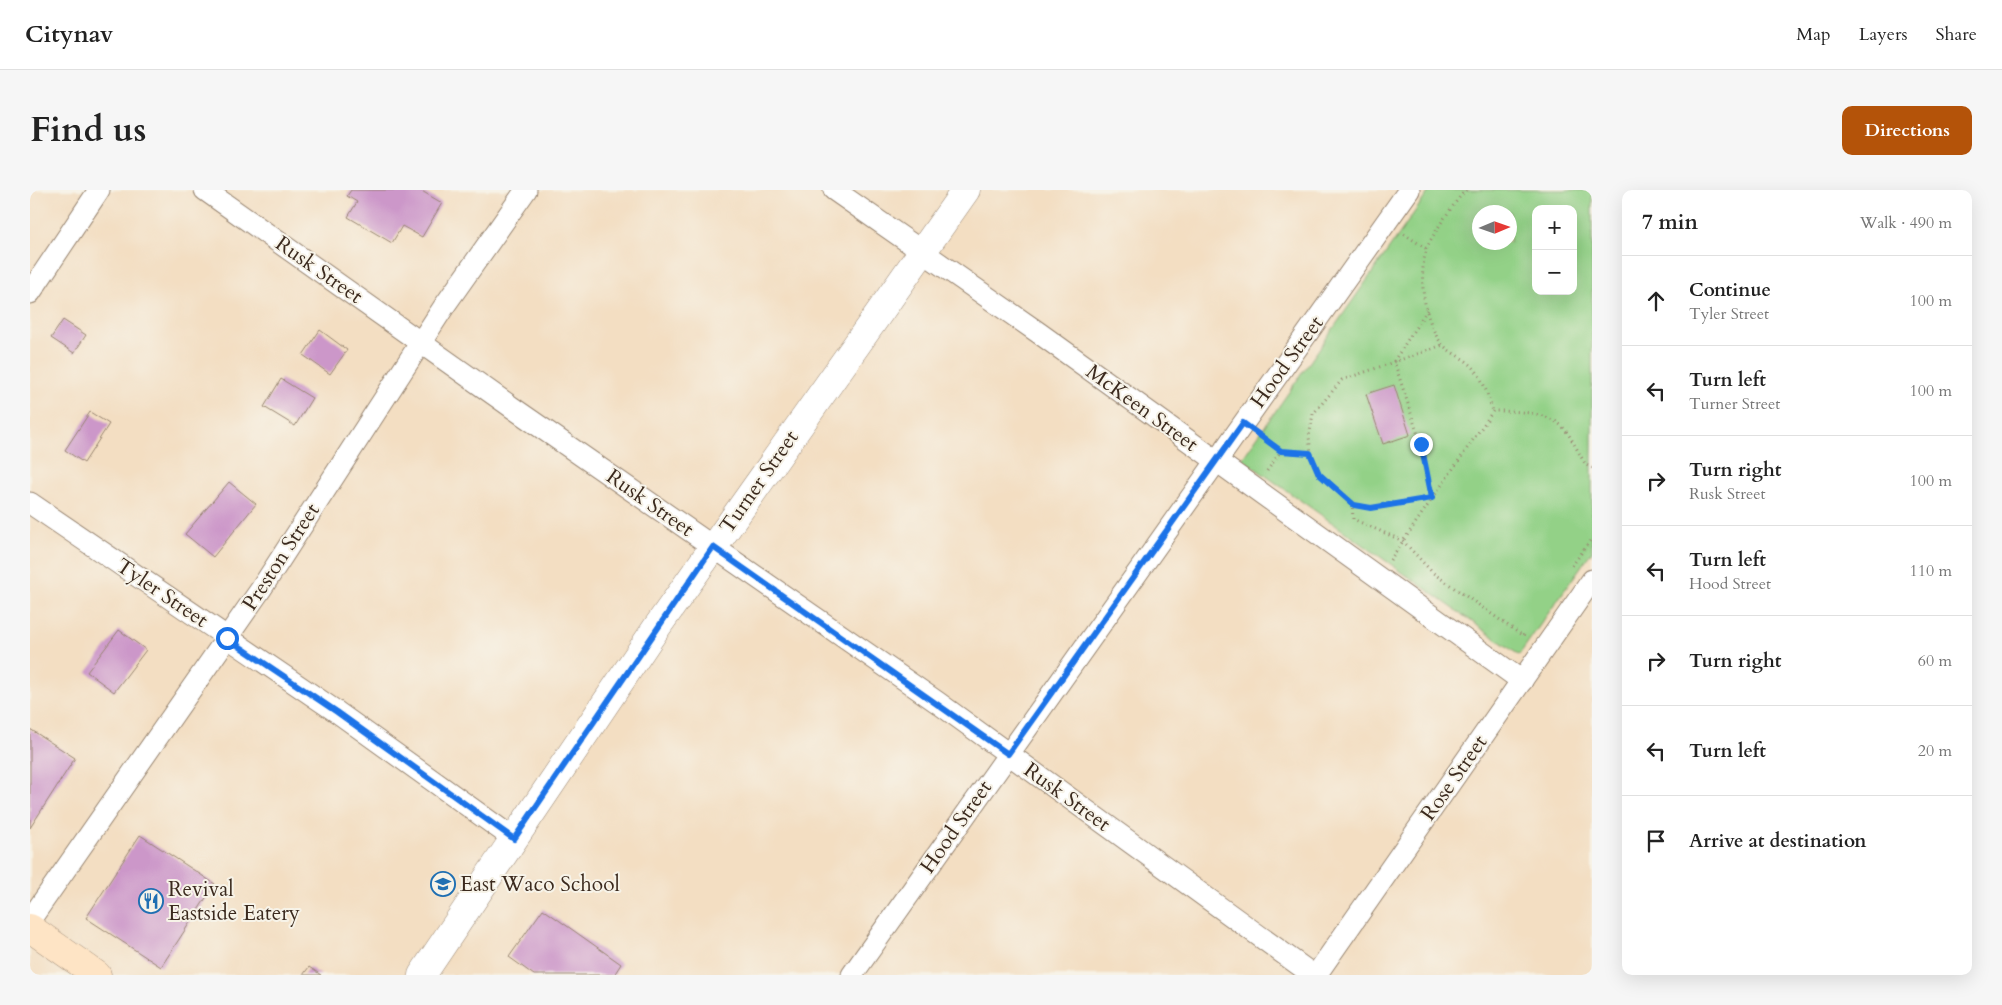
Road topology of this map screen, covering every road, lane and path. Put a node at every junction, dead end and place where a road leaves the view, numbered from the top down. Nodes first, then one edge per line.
1 (99, 190) edge
2 (205, 190) edge
3 (526, 190) edge
4 (834, 190) edge
5 (966, 190) edge
6 (1409, 190) edge
7 (1466, 190) edge
8 (922, 252) junction
9 (30, 293) edge
10 (1427, 310) junction
11 (421, 342) junction
12 (1443, 345) junction
13 (1394, 361) junction
14 (1493, 411) junction
15 (1243, 423) junction
16 (1310, 453) junction
17 (1216, 461) junction
18 (1592, 468) edge
19 (1432, 498) junction
20 (30, 503) edge
21 (1352, 503) junction
22 (1592, 538) edge
23 (1403, 541) junction
24 (713, 547) junction
25 (1571, 568) dead end
26 (1378, 577) junction
27 (1592, 580) edge
28 (1528, 628) dead end
29 (227, 638) junction
30 (1522, 681) junction
31 (1008, 754) junction
32 (514, 839) junction
33 (30, 920) edge
34 (30, 928) edge
35 (97, 975) edge
36 (422, 975) edge
37 (852, 975) edge
38 (1314, 975) edge

1 - 9 street
2 - 11 street, Rusk Street
3 - 11 street, Preston Street
4 - 8 street, McKeen Street
5 - 8 street, Turner Street
6 - 15 street, Hood Street
7 - 10 path
8 - 17 street, McKeen Street
8 - 24 street, Turner Street
10 - 12 path
10 - 13 path
11 - 24 street, Rusk Street
11 - 29 street, Preston Street
12 - 13 path
12 - 14 path
13 - 16 path
13 - 19 path
14 - 18 path
14 - 19 path
15 - 16 path
15 - 17 street, Hood Street
16 - 21 path
17 - 26 street, McKeen Street
17 - 31 street, Hood Street
19 - 21 path
19 - 23 path
20 - 29 street, Tyler Street
21 - 23 path
22 - 25 path
23 - 26 path
23 - 28 path
24 - 31 street, Rusk Street
24 - 32 street, Turner Street
26 - 30 street, McKeen Street
27 - 30 street, Rose Street
29 - 32 street, Tyler Street
29 - 33 street, Preston Street
30 - 38 street, Rose Street
31 - 37 street, Hood Street
31 - 38 street, Rusk Street
32 - 36 street, Turner Street
34 - 35 main road

